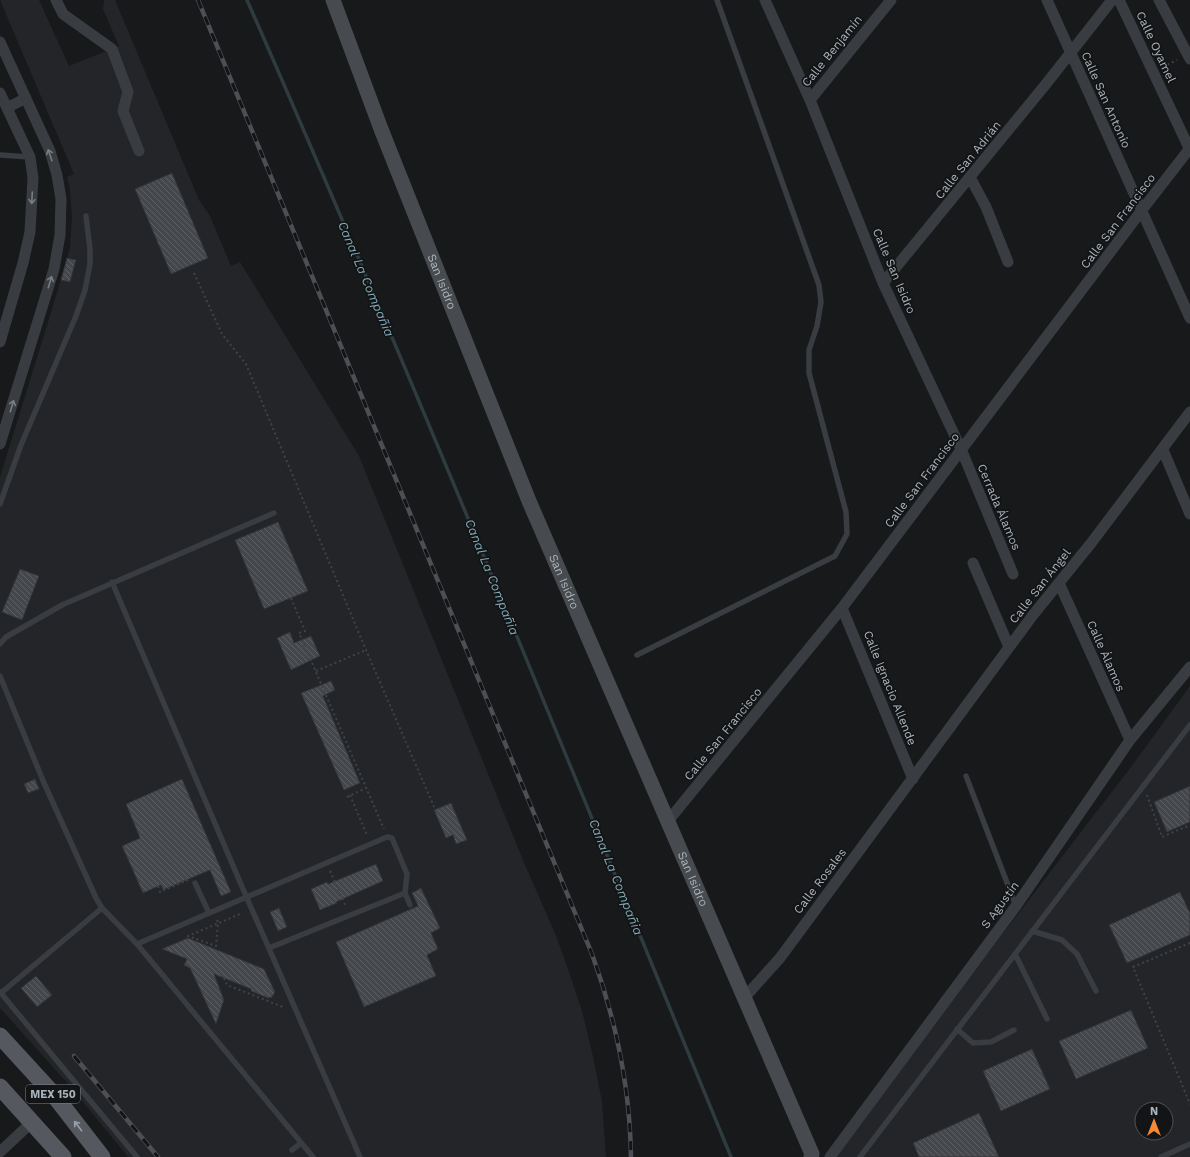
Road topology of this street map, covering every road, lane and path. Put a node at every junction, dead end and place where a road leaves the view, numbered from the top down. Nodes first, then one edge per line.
1 (56, 0) edge
2 (333, 0) edge
3 (717, 0) edge
4 (765, 0) edge
5 (890, 0) edge
6 (1047, 0) edge
7 (1112, 0) edge
8 (1119, 0) edge
9 (1160, 0) edge
10 (0, 42) edge
11 (1071, 52) junction
12 (1189, 57) edge
13 (1153, 72) junction
14 (0, 93) edge
15 (26, 98) junction
16 (810, 100) junction
17 (7, 108) junction
18 (1190, 149) edge
19 (139, 151) dead end
20 (0, 156) edge
21 (30, 157) junction
22 (970, 177) junction
23 (1142, 210) junction
24 (86, 216) dead end
25 (1008, 262) dead end
26 (194, 273) dead end
27 (883, 283) junction
28 (1190, 318) edge
29 (0, 342) edge
30 (1190, 412) edge
31 (0, 443) edge
32 (961, 449) junction
33 (1163, 450) junction
34 (0, 504) edge
35 (274, 513) dead end
36 (1190, 514) edge
37 (973, 563) dead end
38 (1013, 574) dead end
39 (112, 582) junction
40 (1059, 583) junction
41 (291, 598) dead end
42 (842, 608) junction
43 (0, 644) edge
44 (1009, 647) junction
45 (366, 650) junction
46 (637, 655) dead end
47 (1190, 667) edge
48 (316, 671) junction
49 (0, 676) edge
50 (1190, 725) edge
51 (1130, 740) junction
52 (966, 776) dead end
53 (913, 779) junction
54 (1144, 786) junction
55 (366, 788) junction
56 (350, 795) junction
57 (346, 797) dead end
58 (435, 809) dead end
59 (668, 821) junction
60 (1190, 825) edge
61 (367, 835) dead end
62 (387, 837) junction
63 (329, 870) dead end
64 (194, 881) joint
65 (158, 886) dead end
66 (405, 893) junction
67 (247, 897) junction
68 (345, 905) dead end
69 (410, 905) dead end
70 (1016, 906) junction
71 (102, 908) junction
72 (209, 914) junction
73 (240, 914) dead end
74 (217, 922) junction
75 (1032, 931) junction
76 (1190, 943) edge
77 (137, 944) junction
78 (269, 948) junction
79 (1015, 954) junction
80 (224, 978) dead end
81 (1096, 991) dead end
82 (1, 992) edge
83 (745, 997) junction
84 (283, 1007) dead end
85 (1047, 1019) dead end
86 (958, 1029) junction
87 (1014, 1030) dead end
88 (0, 1036) edge
89 (0, 1087) edge
90 (1190, 1104) edge
91 (32, 1122) junction
92 (301, 1143) junction
93 (1190, 1144) edge
94 (292, 1150) dead end
95 (0, 1152) edge
96 (62, 1157) edge
97 (102, 1157) edge
98 (137, 1157) edge
99 (313, 1157) edge
100 (360, 1157) edge
101 (811, 1157) edge
102 (830, 1157) edge
103 (860, 1157) edge
104 (1161, 1157) edge

1 - 19 street
2 - 59 main road, San Isidro
3 - 46 lane
4 - 16 street, Calle San Isidro
5 - 16 street, Calle Benjamín
6 - 11 street, Calle San Antonio
7 - 11 street, Calle San Adrián
8 - 13 street, Calle Oyamel
9 - 12 street
10 - 15 street
11 - 22 street, Calle San Adrián
11 - 23 street, Calle San Antonio
12 - 13 path
13 - 18 street, Calle Oyamel
14 - 17 street
15 - 17 street
31 -> 15 street
16 - 27 street, Calle San Isidro
17 - 21 street
18 - 23 street, Calle San Francisco
20 - 21 lane
21 -> 29 street
22 - 25 street
22 - 27 street, Calle San Adrián
23 - 28 street
23 - 32 street, Calle San Francisco
24 - 34 lane
26 - 45 path
27 - 32 street, Calle San Isidro
30 - 33 street, Calle San Ángel
32 - 38 street, Cerrada Álamos
32 - 42 street, Calle San Francisco
33 - 36 street
33 - 40 street, Calle San Ángel
35 - 39 lane
37 - 44 street
39 - 43 lane
39 - 67 lane
40 - 44 street, Calle San Ángel
40 - 51 street, Calle Álamos
41 - 48 path
42 - 53 street, Calle Ignacio Allende
42 - 59 street, Calle San Francisco
44 - 53 street, Calle San Ángel
45 - 48 path
45 - 58 path
47 - 51 street, S Agustín
48 - 55 path
49 - 71 lane
50 - 54 lane
51 - 70 street, S Agustín
52 - 70 lane
53 - 83 street, Calle Rosales
54 - 60 path
54 - 75 lane
55 - 56 path
55 - 62 path
56 - 57 path
56 - 61 path
59 - 83 main road, San Isidro
62 - 66 lane
62 - 67 lane
63 - 68 path
64 - 65 path
64 - 72 lane
66 - 69 lane
66 - 78 lane
67 - 72 lane
67 - 78 lane
70 - 102 street, S Agustín
71 - 77 lane
71 - 82 lane
72 - 77 lane
73 - 74 path
74 - 74 path
75 - 79 lane
75 - 81 lane
76 - 90 path
77 - 92 lane
78 - 100 lane
79 - 85 lane
79 - 86 lane
80 - 84 path
82 - 98 lane
83 - 101 main road, San Isidro
86 - 87 lane
86 - 103 lane
97 -> 88 main road, MEX 150
89 - 91 main road, MEX 150
91 - 95 street
91 - 96 main road, MEX 150
92 - 94 lane
92 - 99 lane
93 - 104 lane

